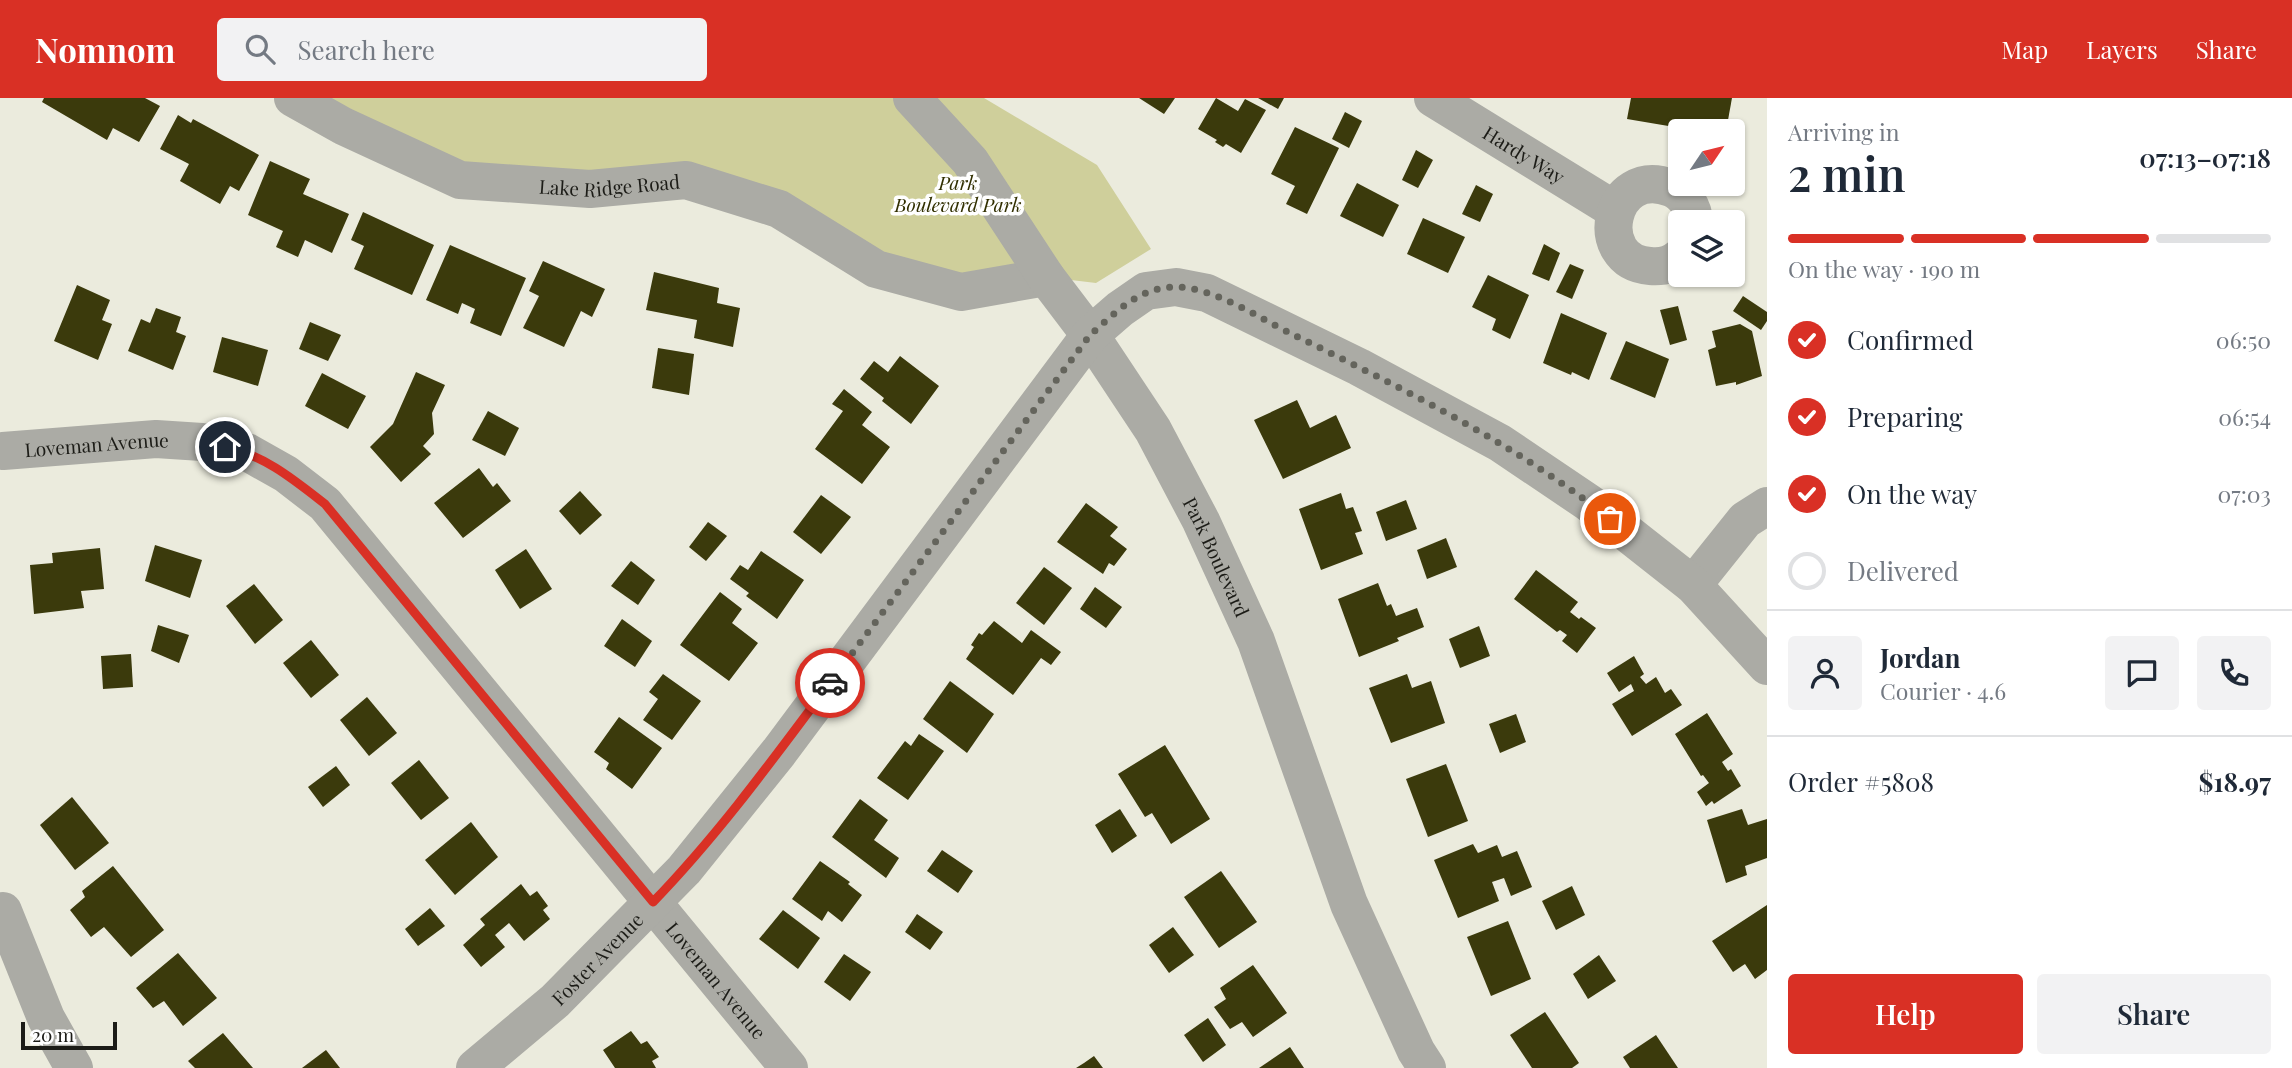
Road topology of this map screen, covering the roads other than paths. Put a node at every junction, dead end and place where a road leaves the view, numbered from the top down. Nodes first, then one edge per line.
1 (293, 98) edge
2 (912, 98) edge
3 (1433, 98) edge
4 (1615, 209) junction
5 (1690, 210) edge
6 (1668, 264) edge
7 (1046, 277) junction
8 (1090, 335) junction
9 (3, 451) dead end
10 (1767, 506) edge
11 (1693, 585) junction
12 (1767, 666) edge
13 (653, 902) junction
14 (3, 911) dead end
15 (74, 1068) edge
16 (475, 1068) edge
17 (789, 1068) edge
18 (1427, 1068) edge

1 - 7 street, Lake Ridge Road
2 - 7 street, Park Boulevard
3 - 4 street, Hardy Way
4 - 5 street
4 - 6 street
7 - 8 street, Park Boulevard
8 - 11 street, Foster Avenue
8 - 13 street, Foster Avenue
8 - 18 street, Park Boulevard
9 - 13 street, Loveman Avenue
10 - 11 street
11 - 12 street, Foster Avenue
13 - 16 street, Foster Avenue
13 - 17 street, Loveman Avenue
14 - 15 street

